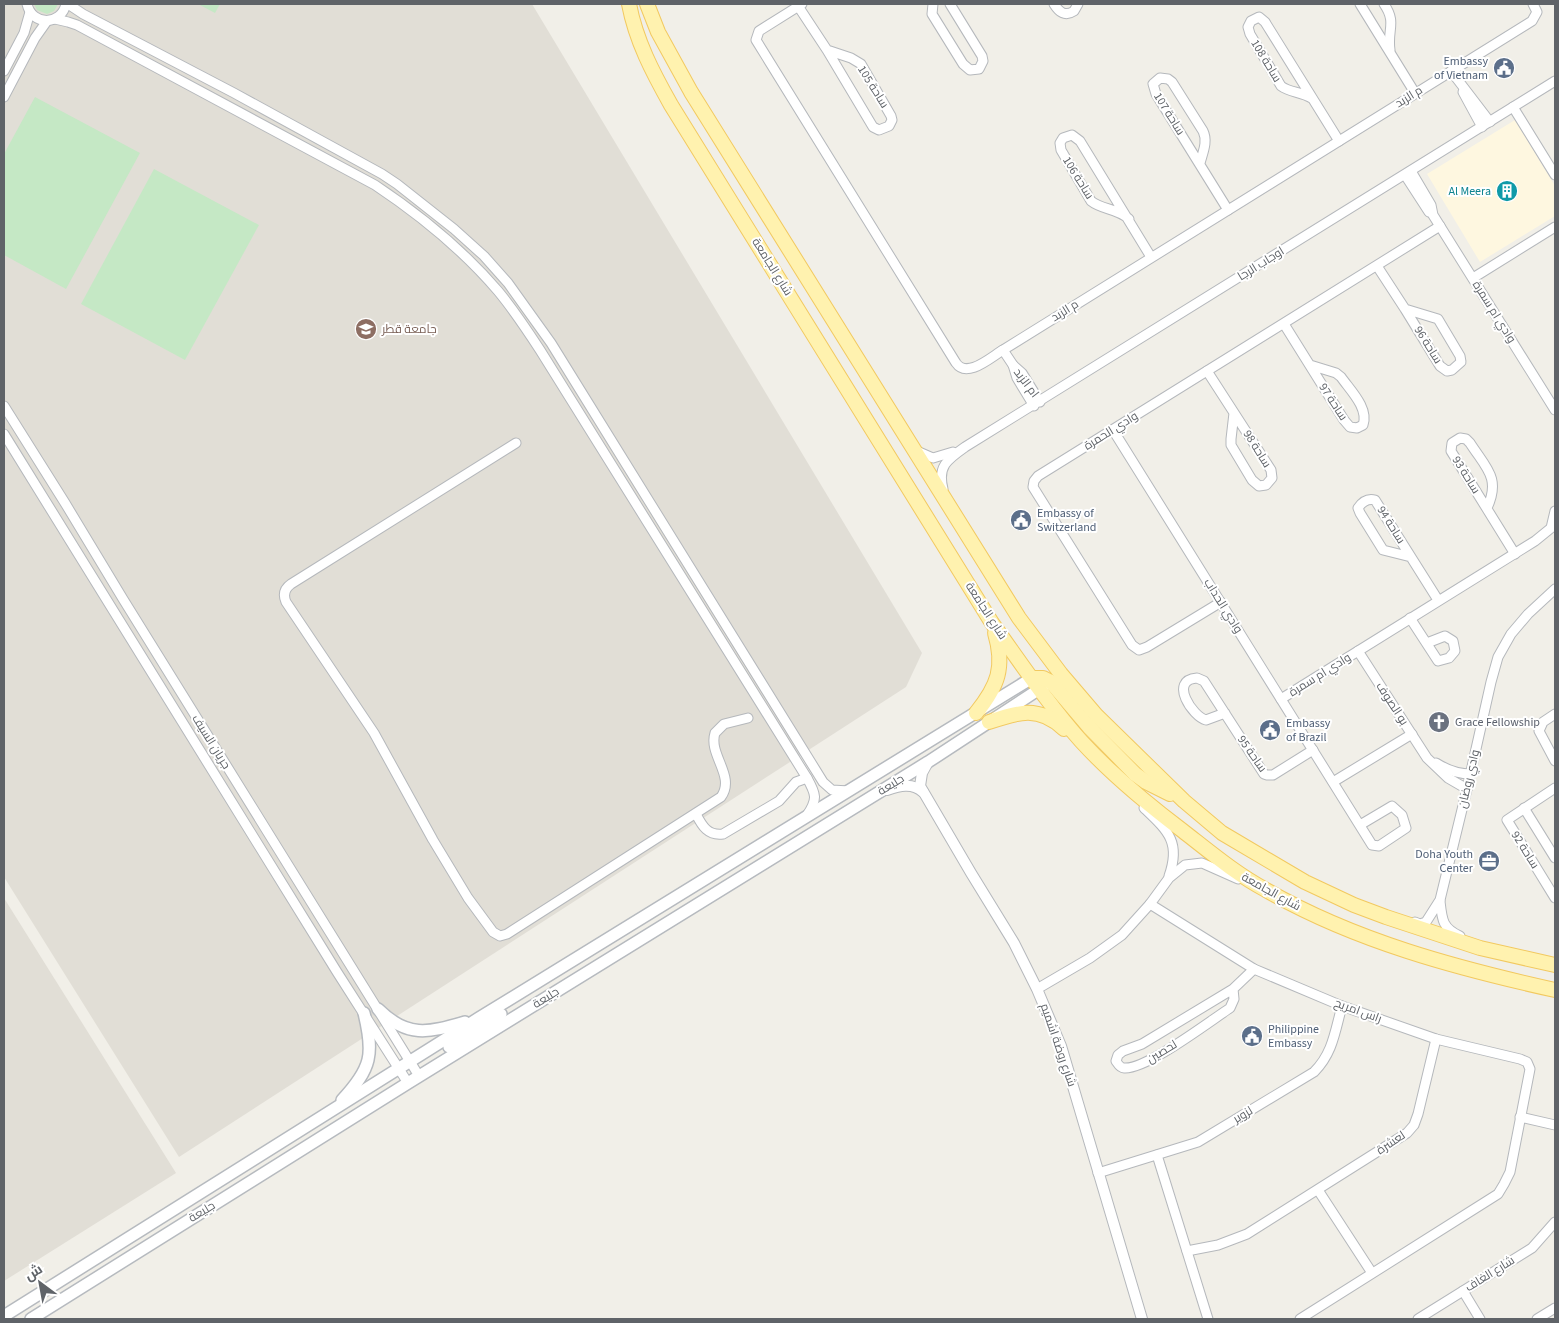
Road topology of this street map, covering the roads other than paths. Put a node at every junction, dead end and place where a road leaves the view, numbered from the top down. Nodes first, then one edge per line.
1 (67, 4) edge
2 (628, 4) edge
3 (647, 4) edge
4 (933, 4) edge
5 (950, 4) edge
6 (1054, 4) edge
7 (1078, 4) edge
8 (1360, 4) edge
9 (1384, 4) edge
10 (1534, 4) edge
11 (800, 5) edge
12 (28, 8) edge
13 (51, 20) junction
14 (828, 50) junction
15 (1391, 55) junction
16 (4, 71) edge
17 (1451, 71) junction
18 (1555, 81) edge
19 (1461, 84) junction
20 (1416, 93) junction
21 (4, 97) edge
22 (1313, 99) junction
23 (1513, 107) junction
24 (1490, 122) junction
25 (1482, 127) junction
26 (1339, 141) junction
27 (1200, 163) junction
28 (1408, 173) junction
29 (1555, 175) edge
30 (1228, 210) junction
31 (1129, 219) junction
32 (1440, 226) junction
33 (1555, 228) edge
34 (1151, 257) junction
35 (1377, 266) junction
36 (1473, 278) junction
37 (1405, 309) junction
38 (1284, 324) junction
39 (1003, 350) junction
40 (1310, 365) junction
41 (1207, 371) junction
42 (1037, 404) junction
43 (4, 406) edge
44 (1555, 410) edge
45 (1234, 413) junction
46 (1113, 430) junction
47 (4, 434) edge
48 (904, 435) junction
49 (516, 443) dead end
50 (965, 447) junction
51 (65, 503) junction
52 (950, 507) junction
53 (1487, 508) junction
54 (1555, 511) edge
55 (51, 512) junction
56 (1515, 554) junction
57 (1411, 557) junction
58 (1555, 590) edge
59 (123, 599) junction
60 (1438, 600) junction
61 (1221, 602) junction
62 (110, 607) junction
63 (1410, 618) junction
64 (992, 623) junction
65 (1427, 643) dead end
66 (1358, 650) junction
67 (1046, 681) junction
68 (1281, 699) junction
69 (976, 713) junction
70 (1225, 713) junction
71 (1555, 714) edge
72 (748, 718) dead end
73 (989, 722) junction
74 (1412, 734) junction
75 (1081, 741) junction
76 (1313, 750) junction
77 (1427, 758) junction
78 (811, 761) junction
79 (1555, 761) edge
80 (928, 762) junction
81 (800, 767) junction
82 (1470, 774) junction
83 (807, 778) junction
84 (1119, 780) junction
85 (1333, 782) junction
86 (1555, 788) edge
87 (1467, 789) junction
88 (849, 791) junction
89 (881, 791) junction
90 (923, 792) junction
91 (1524, 808) junction
92 (696, 814) junction
93 (806, 817) junction
94 (1360, 825) junction
95 (1555, 858) edge
96 (1169, 878) junction
97 (1256, 884) junction
98 (1555, 898) edge
99 (1440, 900) junction
100 (1150, 904) junction
101 (1386, 917) junction
102 (1480, 948) junction
103 (1555, 965) edge
104 (1254, 968) junction
105 (554, 972) junction
106 (1038, 989) junction
107 (1233, 989) junction
108 (1555, 990) edge
109 (1342, 1006) junction
110 (378, 1009) junction
111 (364, 1013) junction
112 (479, 1018) junction
113 (1436, 1039) junction
114 (415, 1068) junction
115 (404, 1076) junction
116 (334, 1109) junction
117 (1520, 1118) junction
118 (1555, 1125) edge
119 (1157, 1155) junction
120 (1098, 1173) junction
121 (1318, 1190) junction
122 (1555, 1222) edge
123 (1187, 1251) junction
124 (1372, 1273) junction
125 (1463, 1291) junction
126 (1555, 1308) edge
127 (4, 1316) edge
128 (31, 1319) edge
129 (1142, 1319) edge
130 (1208, 1319) edge
131 (1300, 1319) edge
132 (1418, 1319) edge
133 (1480, 1319) edge
134 (1537, 1319) edge

1 - 13 street
1 - 78 street
2 - 64 main road, شارع الجامعة
3 - 48 main road, شارع الجامعة
4 - 5 street
6 - 7 street
8 - 15 street
9 - 15 street
10 - 17 street, م الزبد
11 - 14 street, ساحة 105
11 - 39 street, م الزبد
12 - 13 street
12 - 16 street
13 - 21 street
13 - 81 street
14 - 14 street, ساحة 105
15 - 20 street
17 - 19 street
17 - 20 street, م الزبد
18 - 23 street, اوجاب الرجا
19 - 24 street
19 - 25 street
20 - 26 street, م الزبد
22 - 22 street, ساحة 108
22 - 26 street, ساحة 108
23 - 24 street, اوجاب الرجا
23 - 29 street
24 - 25 street, اوجاب الرجا
25 - 28 street, اوجاب الرجا
26 - 30 street, م الزبد
27 - 27 street, ساحة 107
27 - 30 street, ساحة 107
28 - 32 street, وادي ام سمرة
28 - 42 street, اوجاب الرجا
30 - 34 street, م الزبد
31 - 31 street, ساحة 106
31 - 34 street, ساحة 106
32 - 35 street, وادي الحمرة
32 - 36 street, وادي ام سمرة
33 - 36 street
34 - 39 street, م الزبد
35 - 37 street, ساحة 96
35 - 38 street, وادي الحمرة
36 - 44 street, وادي ام سمرة
37 - 37 street, ساحة 96
38 - 40 street, ساحة 97
38 - 41 street, وادي الحمرة
39 - 42 street, ام الزبد
40 - 40 street, ساحة 97
41 - 45 street, ساحة 98
41 - 46 street, وادي الحمرة
42 - 50 street, اوجاب الرجا
43 - 51 street, جريان السيف
45 - 45 street, ساحة 98
46 - 61 street, وادي الحداب
46 - 61 street, وادي الحمرة
47 - 55 street, جريان السيف
48 - 50 street, اوجاب الرجا
48 - 52 main road, شارع الجامعة
49 - 92 street
50 - 52 street, اوجاب الرجا
51 - 55 street
51 - 59 street, جريان السيف
52 - 67 main road, شارع الجامعة
53 - 53 street, ساحة 93
53 - 56 street, ساحة 93
54 - 56 street, وادي ام سمرة
55 - 62 street, جريان السيف
56 - 60 street, وادي ام سمرة
57 - 57 street, ساحة 94
57 - 60 street, ساحة 94
58 - 82 street, وادي روضان
59 - 62 street
59 - 110 street, جريان السيف
60 - 63 street, وادي ام سمرة
61 - 68 street, وادي الحداب
62 - 111 street, جريان السيف
63 - 65 street
63 - 66 street, وادي ام سمرة
64 - 67 main road, شارع الجامعة
64 - 69 main road
66 - 68 street, وادي ام سمرة
66 - 74 street, بو الصوف
67 - 69 main road, جليعة
67 - 73 main road, جليعة
67 - 75 main road, شارع الجامعة
67 - 101 main road, شارع الجامعة
68 - 76 street, وادي الحداب
69 - 88 main road, جليعة
70 - 70 street, ساحة 95
70 - 76 street, ساحة 95
71 - 79 street
72 - 92 street
73 - 75 main road
73 - 80 main road, جليعة
74 - 77 street, بو الصوف
74 - 85 street
75 - 84 main road, شارع الجامعة
76 - 85 street, وادي الحداب
77 - 82 street
77 - 87 street, بو الصوف
78 - 81 street
78 - 88 street
80 - 89 main road, جليعة
80 - 90 street
81 - 83 street
82 - 87 street, وادي روضان
83 - 92 street
83 - 93 street
84 - 96 street
84 - 97 main road, شارع الجامعة
85 - 94 street, وادي الحداب
86 - 91 street, ساحة 92
87 - 99 street, وادي روضان
88 - 93 main road, جليعة
89 - 90 street
89 - 114 main road, جليعة
90 - 106 street, شارع روضة اشميم
91 - 95 street, ساحة 92
91 - 98 street, ساحة 92
93 - 105 main road, جليعة
94 - 94 street, وادي الحداب
96 - 97 street
96 - 100 street
97 - 108 main road, شارع الجامعة
99 - 101 street, وادي روضان
99 - 102 street, وادي روضان
100 - 104 street, راس امريح
100 - 106 street
101 - 102 main road, شارع الجامعة
102 - 103 main road, شارع الجامعة
104 - 107 street, لحصين
104 - 109 street, راس امريح
105 - 112 main road, جليعة
105 - 114 main road
106 - 120 street, شارع روضة اشميم
107 - 107 street, لحصين
109 - 113 street, راس امريح
109 - 119 street, لزوير
110 - 112 main road
110 - 114 street, جريان السيف
111 - 115 street, جريان السيف
111 - 116 main road
112 - 114 main road, جليعة
113 - 117 street, راس امريح
113 - 121 street, لعشرة
114 - 115 main road, جليعة
114 - 115 main road
115 - 116 main road, جليعة
115 - 128 main road, جليعة
116 - 127 main road, جليعة
117 - 118 street
117 - 124 street, راس امريح
119 - 120 street, لزوير
119 - 123 street
120 - 129 street, شارع روضة اشميم
121 - 123 street, لعشرة
121 - 124 street
122 - 125 street, شارع الغاف
123 - 130 street
124 - 131 street, راس امريح
125 - 132 street, شارع الغاف
125 - 133 street
126 - 134 street

